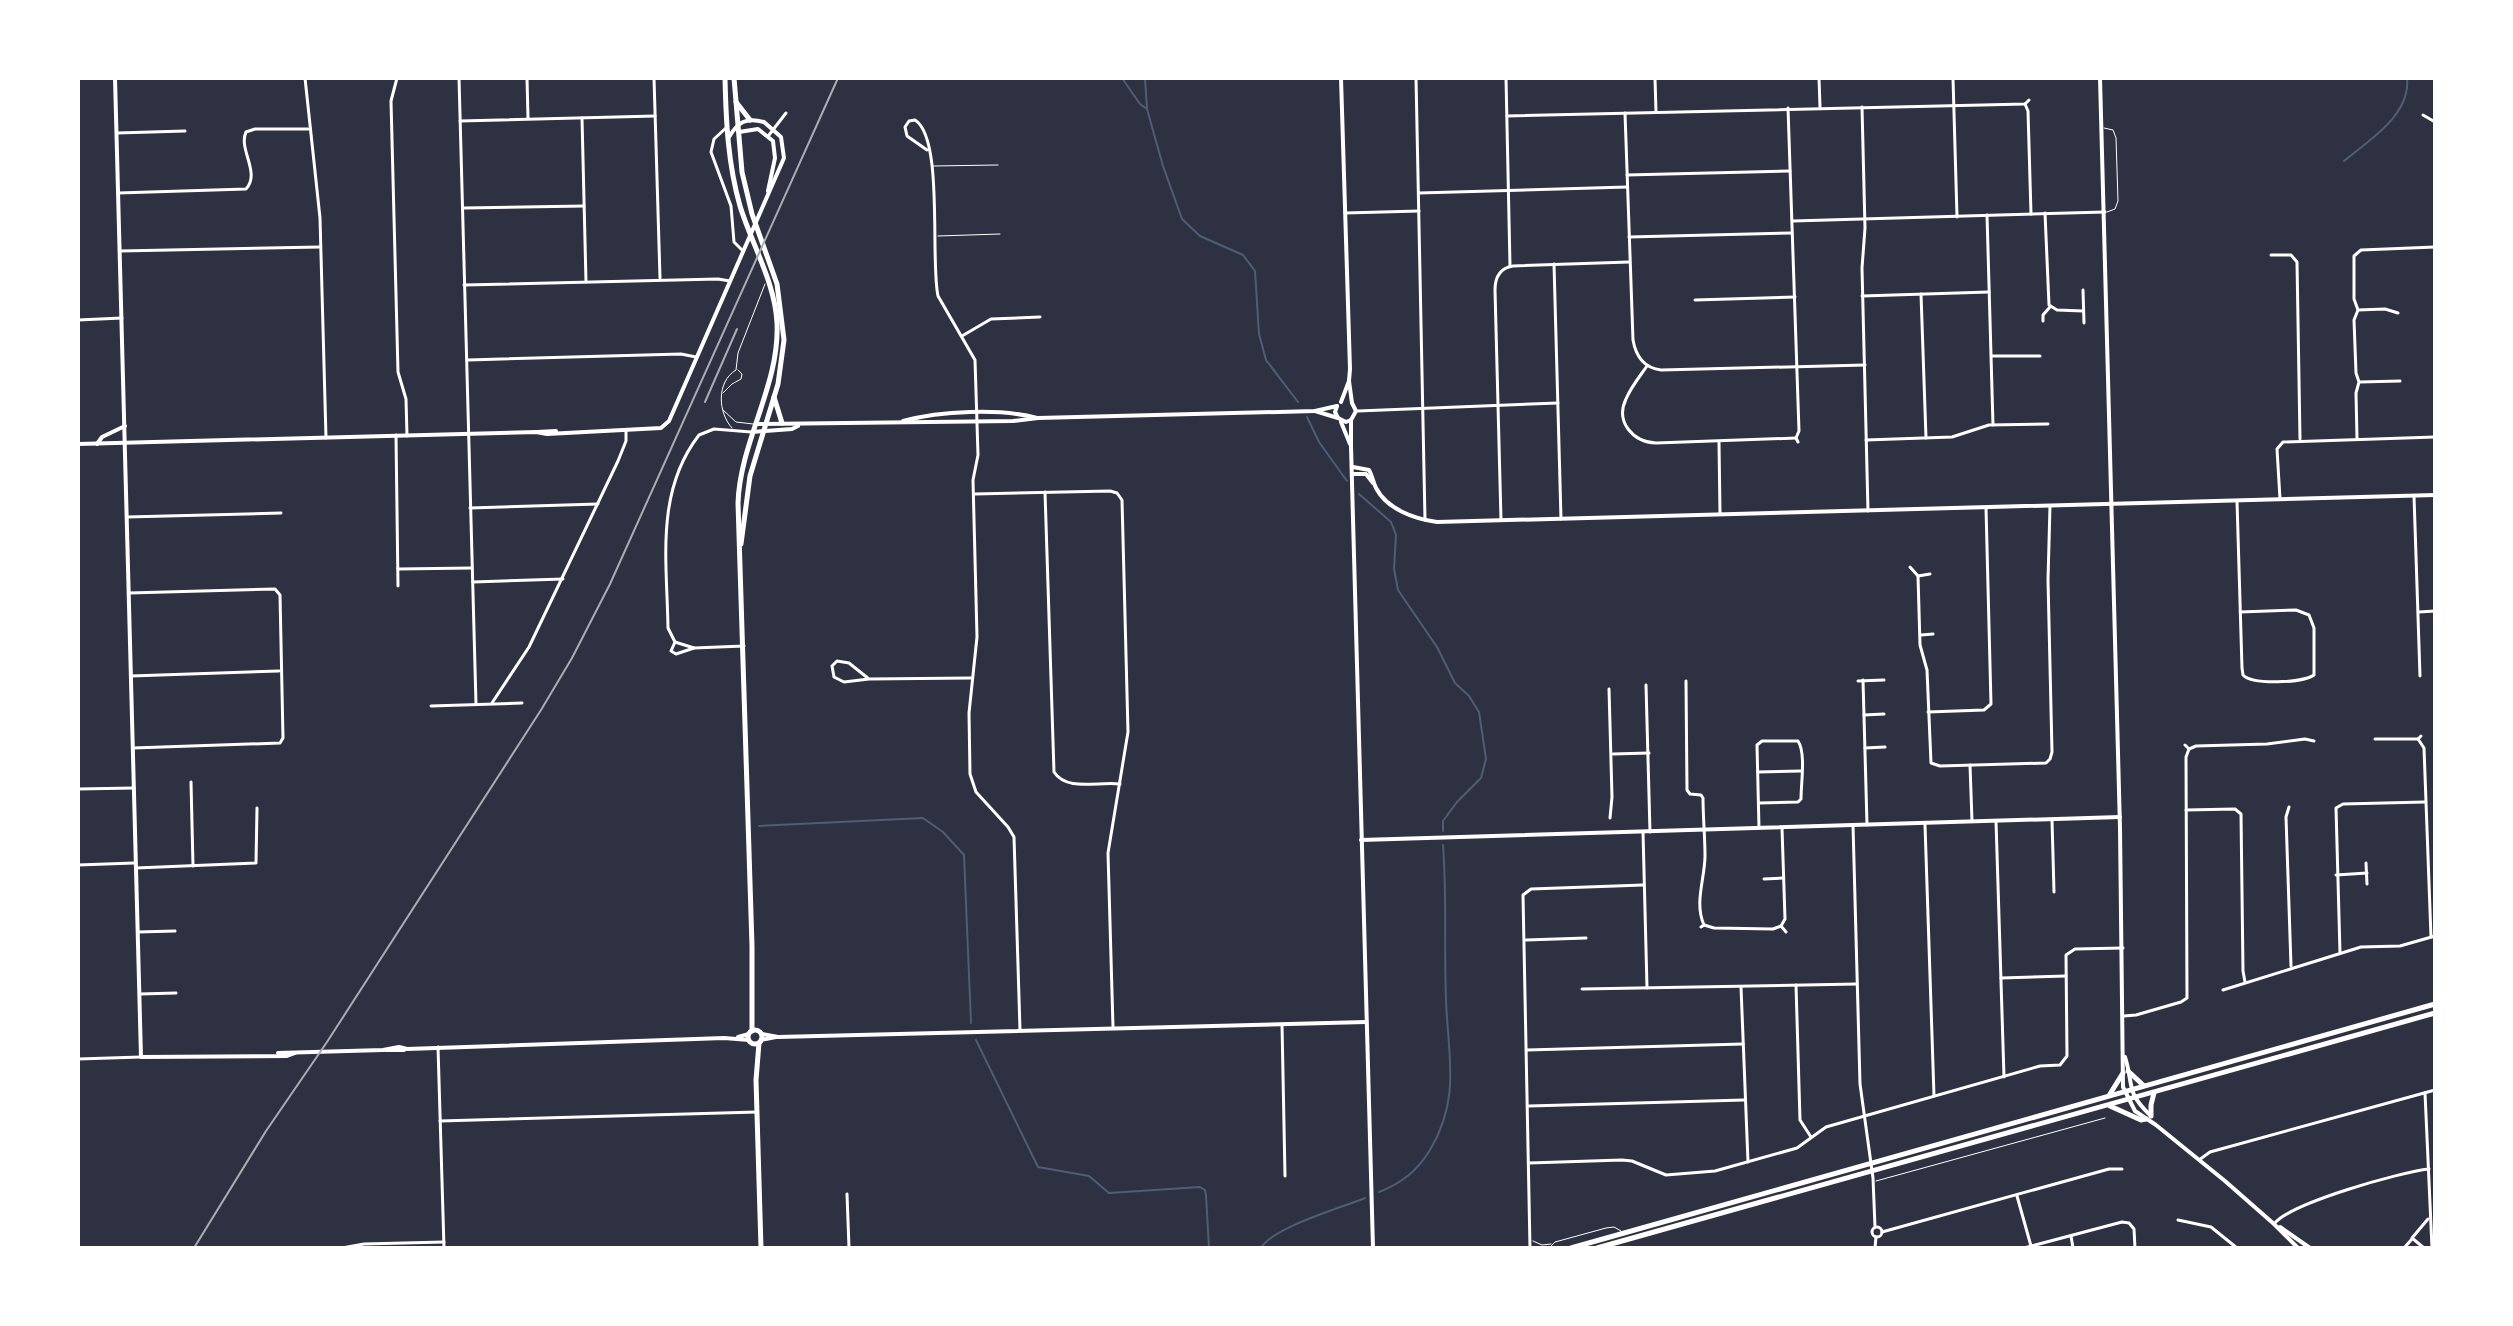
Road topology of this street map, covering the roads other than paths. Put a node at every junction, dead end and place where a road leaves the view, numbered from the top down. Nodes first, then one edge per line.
1 (115, 78) edge
2 (305, 78) edge
3 (397, 78) edge
4 (459, 78) edge
5 (527, 78) edge
6 (654, 78) edge
7 (725, 78) edge
8 (734, 78) edge
9 (1341, 78) edge
10 (1416, 78) edge
11 (1506, 78) edge
12 (1655, 78) edge
13 (1819, 78) edge
14 (1953, 78) edge
15 (2100, 78) edge
16 (735, 101) junction
17 (1954, 104) junction
18 (1862, 106) junction
19 (1820, 107) junction
20 (1788, 108) junction
21 (1656, 112) junction
22 (786, 113) dead end
23 (1625, 113) junction
24 (2423, 115) dead end
25 (655, 116) junction
26 (1507, 116) junction
27 (582, 118) junction
28 (528, 120) junction
29 (750, 120) junction
30 (460, 121) junction
31 (2435, 122) edge
32 (737, 125) junction
33 (727, 127) junction
34 (2103, 128) junction
35 (309, 129) junction
36 (774, 129) junction
37 (185, 131) dead end
38 (117, 133) junction
39 (737, 133) junction
40 (769, 135) junction
41 (728, 139) junction
42 (927, 150) junction
43 (998, 165) dead end
44 (933, 166) junction
45 (1790, 171) junction
46 (1627, 175) junction
47 (1627, 187) junction
48 (1508, 190) junction
49 (118, 193) junction
50 (1419, 193) junction
51 (767, 196) junction
52 (584, 206) junction
53 (462, 208) junction
54 (1419, 211) junction
55 (2105, 212) junction
56 (1345, 213) junction
57 (2045, 213) junction
58 (2031, 214) junction
59 (1987, 215) junction
60 (1957, 217) junction
61 (1865, 219) junction
62 (1791, 221) junction
63 (1792, 233) junction
64 (1000, 234) dead end
65 (935, 236) junction
66 (1629, 237) junction
67 (320, 247) junction
68 (2435, 247) edge
69 (743, 250) junction
70 (120, 251) junction
71 (2271, 255) dead end
72 (776, 260) dead end
73 (1630, 262) junction
74 (1554, 264) junction
75 (1510, 266) junction
76 (660, 280) junction
77 (730, 281) junction
78 (586, 282) junction
79 (464, 285) junction
80 (2083, 290) dead end
81 (1989, 292) junction
82 (1921, 294) junction
83 (1862, 296) junction
84 (1795, 297) junction
85 (1695, 300) dead end
86 (2050, 307) junction
87 (2358, 310) junction
88 (2083, 311) junction
89 (2398, 313) dead end
90 (1040, 317) dead end
91 (122, 318) junction
92 (78, 320) edge
93 (2043, 321) dead end
94 (2084, 323) dead end
95 (962, 336) junction
96 (1991, 356) junction
97 (2040, 356) dead end
98 (696, 357) junction
99 (467, 360) junction
100 (1865, 365) junction
101 (1647, 366) junction
102 (1797, 367) junction
103 (736, 370) junction
104 (1349, 381) junction
105 (2400, 381) dead end
106 (2359, 382) junction
107 (723, 394) junction
108 (774, 396) junction
109 (1352, 403) junction
110 (1558, 403) junction
111 (1339, 404) junction
112 (1498, 405) junction
113 (1424, 407) junction
114 (721, 408) junction
115 (1315, 411) junction
116 (1356, 411) junction
117 (977, 414) junction
118 (1038, 418) junction
119 (1339, 419) junction
120 (1351, 420) junction
121 (900, 422) junction
122 (977, 422) junction
123 (782, 423) junction
124 (754, 424) junction
125 (765, 424) junction
126 (2048, 424) dead end
127 (800, 425) junction
128 (1993, 425) junction
129 (125, 426) junction
130 (626, 430) junction
131 (733, 431) junction
132 (751, 432) junction
133 (763, 432) junction
134 (468, 434) junction
135 (396, 435) junction
136 (407, 436) junction
137 (2435, 437) edge
138 (326, 438) junction
139 (1926, 439) junction
140 (2357, 439) junction
141 (1866, 440) junction
142 (2301, 441) junction
143 (1719, 442) junction
144 (125, 443) junction
145 (78, 444) edge
146 (97, 444) junction
147 (1351, 446) junction
148 (1353, 467) junction
149 (1353, 474) junction
150 (1374, 485) junction
151 (1045, 492) junction
152 (974, 495) junction
153 (2435, 495) edge
154 (2414, 496) junction
155 (2280, 500) junction
156 (2237, 501) junction
157 (598, 504) junction
158 (2111, 505) junction
159 (2050, 506) junction
160 (470, 508) junction
161 (1986, 508) junction
162 (1868, 511) junction
163 (281, 513) dead end
164 (1720, 515) junction
165 (127, 517) junction
166 (1561, 519) junction
167 (1425, 520) junction
168 (1501, 520) junction
169 (741, 545) junction
170 (1910, 567) dead end
171 (472, 568) junction
172 (398, 569) junction
173 (1930, 574) dead end
174 (1918, 576) junction
175 (563, 579) junction
176 (473, 582) junction
177 (398, 586) dead end
178 (129, 593) junction
179 (2435, 611) edge
180 (2240, 612) junction
181 (2417, 612) junction
182 (1933, 634) dead end
183 (1919, 635) junction
184 (675, 642) junction
185 (744, 646) junction
186 (694, 648) junction
187 (281, 671) junction
188 (131, 676) junction
189 (2420, 676) dead end
190 (973, 678) junction
191 (869, 679) junction
192 (1884, 680) dead end
193 (1686, 681) dead end
194 (1646, 685) dead end
195 (1609, 689) dead end
196 (492, 703) junction
197 (522, 703) dead end
198 (476, 704) junction
199 (431, 706) dead end
200 (1928, 712) junction
201 (1884, 714) dead end
202 (1864, 715) junction
203 (2375, 739) dead end
204 (2314, 741) dead end
205 (1885, 747) dead end
206 (133, 748) junction
207 (1865, 748) junction
208 (1649, 753) junction
209 (1611, 754) junction
210 (1970, 765) junction
211 (1801, 771) junction
212 (1758, 772) junction
213 (191, 782) dead end
214 (1120, 784) junction
215 (134, 788) junction
216 (78, 789) edge
217 (2425, 802) junction
218 (1759, 803) junction
219 (2289, 807) dead end
220 (257, 808) dead end
221 (2186, 810) junction
222 (2120, 817) junction
223 (1610, 818) dead end
224 (2052, 819) junction
225 (1972, 821) junction
226 (1996, 821) junction
227 (1925, 823) junction
228 (1853, 825) junction
229 (1867, 825) junction
230 (1759, 828) junction
231 (1782, 828) junction
232 (1704, 830) junction
233 (1643, 832) junction
234 (1650, 832) junction
235 (1361, 840) junction
236 (2366, 863) dead end
237 (78, 865) edge
238 (136, 866) junction
239 (193, 866) junction
240 (2367, 873) junction
241 (2336, 875) junction
242 (1783, 878) junction
243 (1764, 879) dead end
244 (2367, 884) dead end
245 (1643, 885) junction
246 (2054, 892) dead end
247 (1781, 926) junction
248 (175, 931) dead end
249 (138, 932) junction
250 (1786, 932) dead end
251 (2433, 937) edge
252 (1586, 938) dead end
253 (1524, 940) junction
254 (2123, 948) junction
255 (2340, 953) junction
256 (2291, 968) junction
257 (2066, 976) junction
258 (2000, 979) junction
259 (2245, 982) junction
260 (1857, 984) junction
261 (1796, 985) junction
262 (1741, 987) junction
263 (1647, 988) junction
264 (1582, 989) dead end
265 (2223, 990) dead end
266 (176, 993) dead end
267 (139, 994) junction
268 (2435, 1004) edge
269 (2435, 1013) edge
270 (2124, 1016) junction
271 (1366, 1022) junction
272 (1282, 1023) junction
273 (1113, 1027) junction
274 (1020, 1030) junction
275 (755, 1037) junction
276 (1743, 1044) junction
277 (438, 1047) junction
278 (1527, 1050) junction
279 (141, 1057) junction
280 (78, 1059) edge
281 (2125, 1072) junction
282 (2004, 1077) junction
283 (2143, 1085) junction
284 (2127, 1090) junction
285 (2435, 1090) edge
286 (2155, 1092) junction
287 (2425, 1093) junction
288 (2110, 1095) junction
289 (1934, 1096) junction
290 (2131, 1099) junction
291 (1744, 1100) junction
292 (2108, 1105) junction
293 (1529, 1106) junction
294 (757, 1112) junction
295 (1863, 1117) junction
296 (2105, 1118) dead end
297 (2148, 1118) junction
298 (440, 1121) junction
299 (1811, 1137) junction
300 (2199, 1160) junction
301 (1748, 1162) junction
302 (1870, 1162) junction
303 (1529, 1163) junction
304 (2122, 1169) dead end
305 (2429, 1169) junction
306 (1872, 1170) junction
307 (1285, 1176) dead end
308 (1873, 1183) junction
309 (847, 1194) dead end
310 (2016, 1195) junction
311 (2430, 1217) junction
312 (2178, 1220) dead end
313 (2274, 1224) junction
314 (1875, 1227) junction
315 (1623, 1232) junction
316 (1882, 1232) junction
317 (2071, 1235) junction
318 (1876, 1237) junction
319 (2412, 1238) junction
320 (444, 1242) junction
321 (1553, 1244) junction
322 (1531, 1245) edge
323 (2031, 1246) junction
324 (342, 1248) edge
325 (444, 1248) edge
326 (761, 1248) edge
327 (849, 1248) edge
328 (1373, 1248) edge
329 (1549, 1248) edge
330 (1571, 1248) edge
331 (1597, 1248) edge
332 (1875, 1248) edge
333 (2024, 1248) edge
334 (2073, 1248) edge
335 (2135, 1248) edge
336 (2237, 1248) edge
337 (2298, 1248) edge
338 (2310, 1248) edge
339 (2404, 1248) edge
340 (2424, 1248) edge
341 (2432, 1248) edge

1 - 38 main road
2 - 35 street
3 - 136 street
4 - 30 street
5 - 28 street
6 - 25 street
7 - 33 main road
8 - 16 main road
9 - 56 main road
10 - 50 street
11 - 26 street
12 - 21 street
13 - 19 street
14 - 17 street
15 - 34 main road
16 - 29 main road
16 - 32 main road
17 - 18 street
17 - 58 street
17 - 60 street
18 - 19 street
18 - 61 street
19 - 20 street
20 - 21 street
20 - 45 street
21 - 23 street
22 - 36 street
23 - 26 street
23 - 46 street
24 - 31 street
25 - 27 street
25 - 76 street
26 - 48 street
27 - 28 street
27 - 52 street
28 - 30 street
29 - 32 main road
29 - 36 main road
30 - 53 street
32 - 39 main road
32 - 41 main road
33 - 41 main road
33 - 69 street
34 - 55 main road
34 - 55 lane
35 - 49 street
35 - 67 street
36 - 40 street
36 - 51 main road
37 - 38 street
38 - 49 main road
39 - 40 main road
39 - 108 main road
40 - 51 main road
41 - 124 main road
42 - 42 street
42 - 44 street
43 - 44 lane
44 - 65 street
45 - 46 street
45 - 62 street
46 - 47 street
47 - 48 street
47 - 66 street
48 - 50 street
48 - 75 street
49 - 70 main road
50 - 54 street
51 - 69 main road
52 - 53 street
52 - 78 street
53 - 79 street
54 - 56 street
54 - 113 street
55 - 57 street
55 - 158 main road
56 - 104 main road
57 - 58 street
57 - 86 street
58 - 59 street
59 - 60 street
59 - 81 street
60 - 61 street
61 - 62 street
61 - 83 street
62 - 63 street
63 - 66 street
63 - 84 street
64 - 65 lane
65 - 95 street
66 - 73 street
67 - 70 street
67 - 138 street
68 - 87 street
69 - 77 main road
70 - 91 main road
71 - 142 street
72 - 103 lane
73 - 74 street
73 - 101 street
74 - 75 street
74 - 110 street
75 - 112 street
76 - 77 street
76 - 78 street
77 - 98 main road
78 - 79 street
79 - 99 street
80 - 88 street
81 - 82 street
81 - 96 street
82 - 83 street
82 - 139 street
83 - 100 street
84 - 85 street
84 - 102 street
86 - 88 street
86 - 93 street
87 - 89 street
87 - 106 street
88 - 94 street
90 - 95 street
91 - 92 street
91 - 129 main road
95 - 117 street
96 - 97 street
96 - 128 street
98 - 99 street
98 - 130 main road
99 - 134 street
100 - 102 street
100 - 141 street
101 - 102 street
101 - 143 street
102 - 143 street
103 - 107 lane
103 - 107 lane
104 - 109 main road
104 - 111 main road
105 - 106 street
106 - 140 street
107 - 114 lane
108 - 123 main road
108 - 125 main road
109 - 111 main road
109 - 116 main road
110 - 112 street
110 - 166 street
111 - 115 main road
111 - 119 main road
112 - 113 street
112 - 168 street
113 - 116 street
113 - 167 street
114 - 124 lane
114 - 131 lane
115 - 118 main road
115 - 119 main road
116 - 120 main road
117 - 118 main road
117 - 121 main road
117 - 122 street
118 - 122 main road
119 - 120 main road
119 - 147 main road
120 - 147 main road
121 - 122 main road
121 - 127 main road
122 - 152 street
123 - 125 main road
123 - 127 main road
124 - 125 main road
124 - 132 main road
125 - 133 main road
126 - 128 street
127 - 133 main road
128 - 139 street
129 - 144 main road
129 - 146 main road
130 - 134 main road
130 - 157 street
131 - 132 street
131 - 184 street
132 - 133 main road
132 - 169 main road
133 - 169 main road
134 - 136 main road
134 - 160 street
135 - 136 main road
135 - 138 main road
135 - 172 street
137 - 140 street
138 - 144 main road
139 - 141 street
140 - 142 street
141 - 162 street
142 - 155 street
143 - 164 street
144 - 146 main road
144 - 165 main road
145 - 146 main road
147 - 148 main road
148 - 149 main road
148 - 150 main road
149 - 150 main road
149 - 235 main road
150 - 167 main road
151 - 152 street
151 - 214 street
151 - 214 street
152 - 190 street
153 - 154 main road
154 - 155 main road
154 - 181 street
155 - 156 main road
156 - 158 main road
156 - 180 street
157 - 160 street
157 - 175 street
158 - 159 main road
158 - 222 main road
159 - 161 main road
159 - 210 street
160 - 171 street
161 - 162 main road
161 - 200 street
162 - 164 main road
163 - 165 street
164 - 166 main road
165 - 178 main road
166 - 168 main road
167 - 168 main road
169 - 185 main road
170 - 174 street
171 - 172 street
171 - 176 street
172 - 177 street
173 - 174 street
174 - 183 street
175 - 176 street
175 - 196 street
176 - 198 street
178 - 187 street
178 - 188 main road
179 - 181 street
180 - 180 street
181 - 189 street
182 - 183 street
183 - 200 street
184 - 186 street
184 - 186 street
185 - 186 street
185 - 275 main road
187 - 188 street
187 - 206 street
188 - 206 main road
190 - 191 street
190 - 274 street
191 - 191 street
192 - 202 street
193 - 232 street
194 - 208 street
195 - 209 street
196 - 197 street
196 - 198 street
198 - 199 street
200 - 210 street
201 - 202 street
202 - 207 street
203 - 217 street
204 - 221 street
205 - 207 street
206 - 215 main road
207 - 229 street
208 - 209 street
208 - 234 street
209 - 223 street
210 - 225 street
211 - 212 street
211 - 212 street
211 - 218 street
212 - 218 street
213 - 239 street
214 - 273 street
215 - 216 street
215 - 238 main road
217 - 241 street
217 - 251 street
218 - 230 street
219 - 256 street
220 - 239 street
221 - 259 street
221 - 270 street
222 - 224 main road
222 - 254 main road
224 - 226 main road
224 - 246 street
225 - 226 main road
225 - 227 main road
226 - 258 street
227 - 229 main road
227 - 289 street
228 - 229 main road
228 - 231 main road
228 - 260 street
230 - 231 main road
230 - 232 main road
231 - 242 street
232 - 234 main road
232 - 247 street
233 - 234 main road
233 - 235 main road
233 - 245 street
235 - 271 main road
236 - 240 street
237 - 238 street
238 - 239 street
238 - 249 main road
240 - 241 street
240 - 244 street
241 - 255 street
242 - 243 street
242 - 247 street
245 - 253 street
245 - 263 street
247 - 250 street
248 - 249 street
249 - 267 main road
251 - 255 street
252 - 253 street
253 - 278 street
254 - 257 street
254 - 270 main road
255 - 256 street
256 - 259 street
257 - 258 street
257 - 282 street
258 - 282 street
259 - 265 street
260 - 261 street
260 - 295 street
261 - 262 street
261 - 299 street
262 - 263 street
262 - 276 street
263 - 264 street
266 - 267 street
267 - 279 main road
268 - 283 main road
269 - 286 main road
270 - 281 main road
271 - 272 main road
271 - 328 main road
272 - 273 main road
272 - 307 street
273 - 274 main road
274 - 275 main road
275 - 277 main road
275 - 294 main road
276 - 278 street
276 - 291 street
277 - 279 main road
277 - 298 street
278 - 293 street
279 - 280 street
281 - 283 main road
281 - 284 main road
281 - 288 main road
282 - 289 street
283 - 284 main road
284 - 288 main road
284 - 290 main road
285 - 287 street
286 - 290 main road
286 - 297 main road
287 - 300 street
287 - 305 street
288 - 302 main road
289 - 295 street
290 - 292 main road
290 - 297 main road
291 - 293 street
291 - 301 street
292 - 297 main road
292 - 306 main road
293 - 303 street
294 - 298 street
294 - 326 main road
295 - 299 street
295 - 302 street
296 - 308 lane
297 - 300 main road
298 - 320 street
299 - 301 street
300 - 313 main road
301 - 303 street
302 - 306 street
302 - 315 main road
303 - 322 street
304 - 310 street
305 - 311 street
305 - 313 street
306 - 308 street
306 - 331 main road
308 - 314 street
309 - 327 street
310 - 316 street
310 - 323 street
311 - 319 street
311 - 341 street
312 - 336 street
313 - 337 main road
313 - 338 main road
314 - 316 street
314 - 318 street
315 - 321 lane
315 - 330 main road
316 - 318 street
317 - 323 street
317 - 334 street
317 - 335 street
318 - 332 street
319 - 339 street
319 - 340 street
320 - 324 street
320 - 325 street
321 - 322 lane
321 - 329 lane
323 - 333 street

